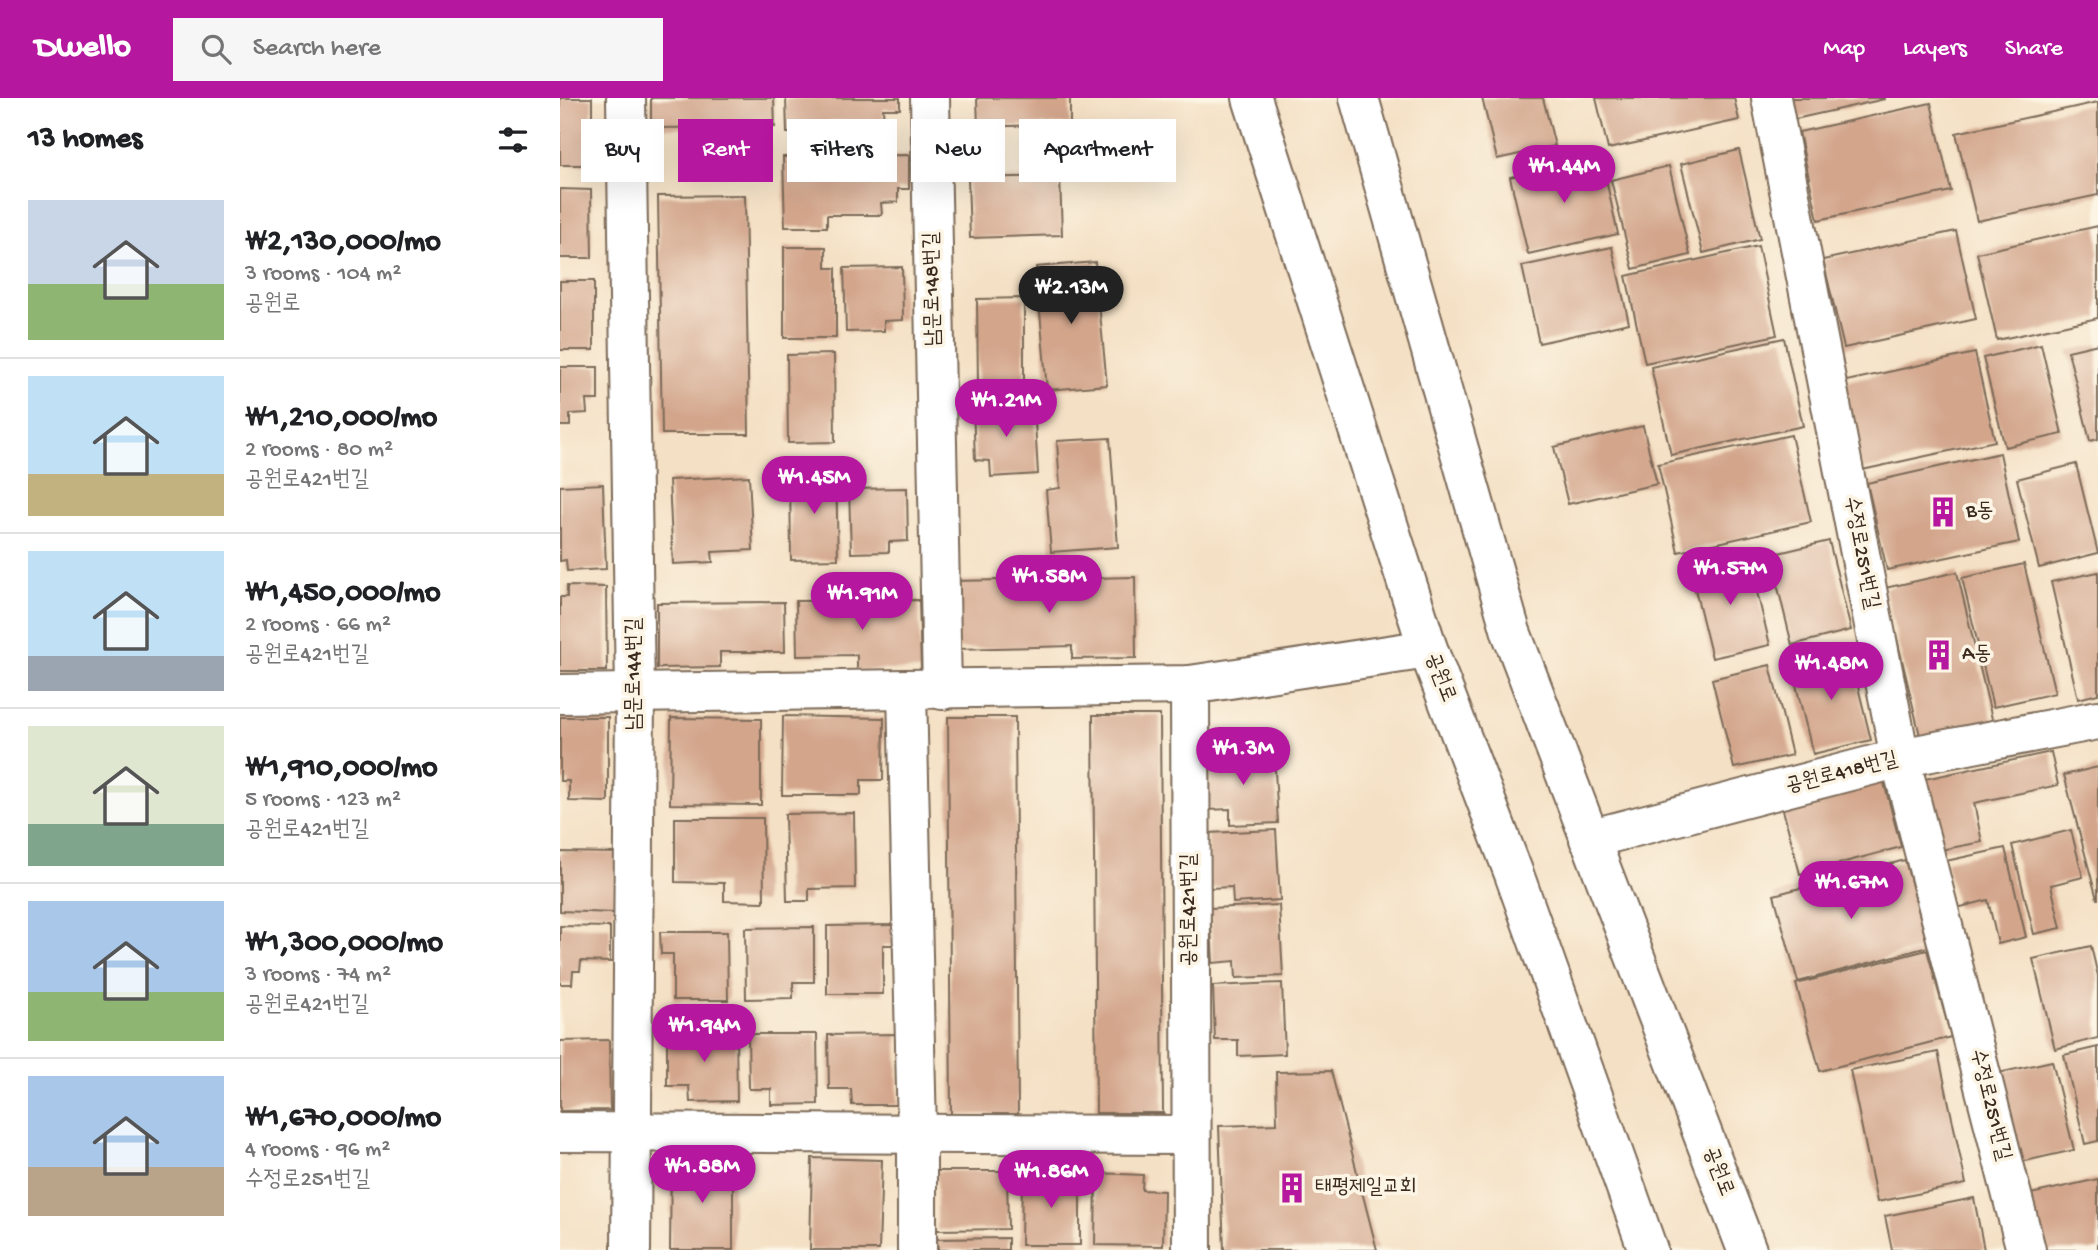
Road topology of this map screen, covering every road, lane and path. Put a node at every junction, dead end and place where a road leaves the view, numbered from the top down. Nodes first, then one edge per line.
1 (626, 98) edge
2 (930, 98) edge
3 (1252, 98) edge
4 (1359, 98) edge
5 (1771, 98) edge
6 (1428, 649) junction
7 (1189, 685) junction
8 (924, 690) junction
9 (560, 694) edge
10 (635, 694) junction
11 (2098, 720) edge
12 (1900, 758) junction
13 (1589, 839) junction
14 (560, 1132) edge
15 (631, 1132) junction
16 (917, 1133) junction
17 (1190, 1135) junction
18 (631, 1250) edge
19 (917, 1250) edge
20 (1192, 1250) edge
21 (1648, 1250) edge
22 (1747, 1250) edge
23 (2026, 1250) edge

1 - 10 street, 남문로144번길
2 - 8 street, 남문로148번길
3 - 6 street, 공원로
4 - 13 street, 공원로
5 - 12 street, 수정로251번길
6 - 7 street
6 - 21 street, 공원로
7 - 8 street
7 - 17 street, 공원로421번길
8 - 10 street
8 - 16 street
9 - 10 street
10 - 15 street, 남문로144번길
11 - 12 street, 공원로418번길
12 - 13 street, 공원로418번길
12 - 23 street, 수정로251번길
13 - 22 street, 공원로
14 - 15 street
15 - 16 street
15 - 18 street, 남문로144번길
16 - 17 street
16 - 19 street
17 - 20 street, 공원로421번길

